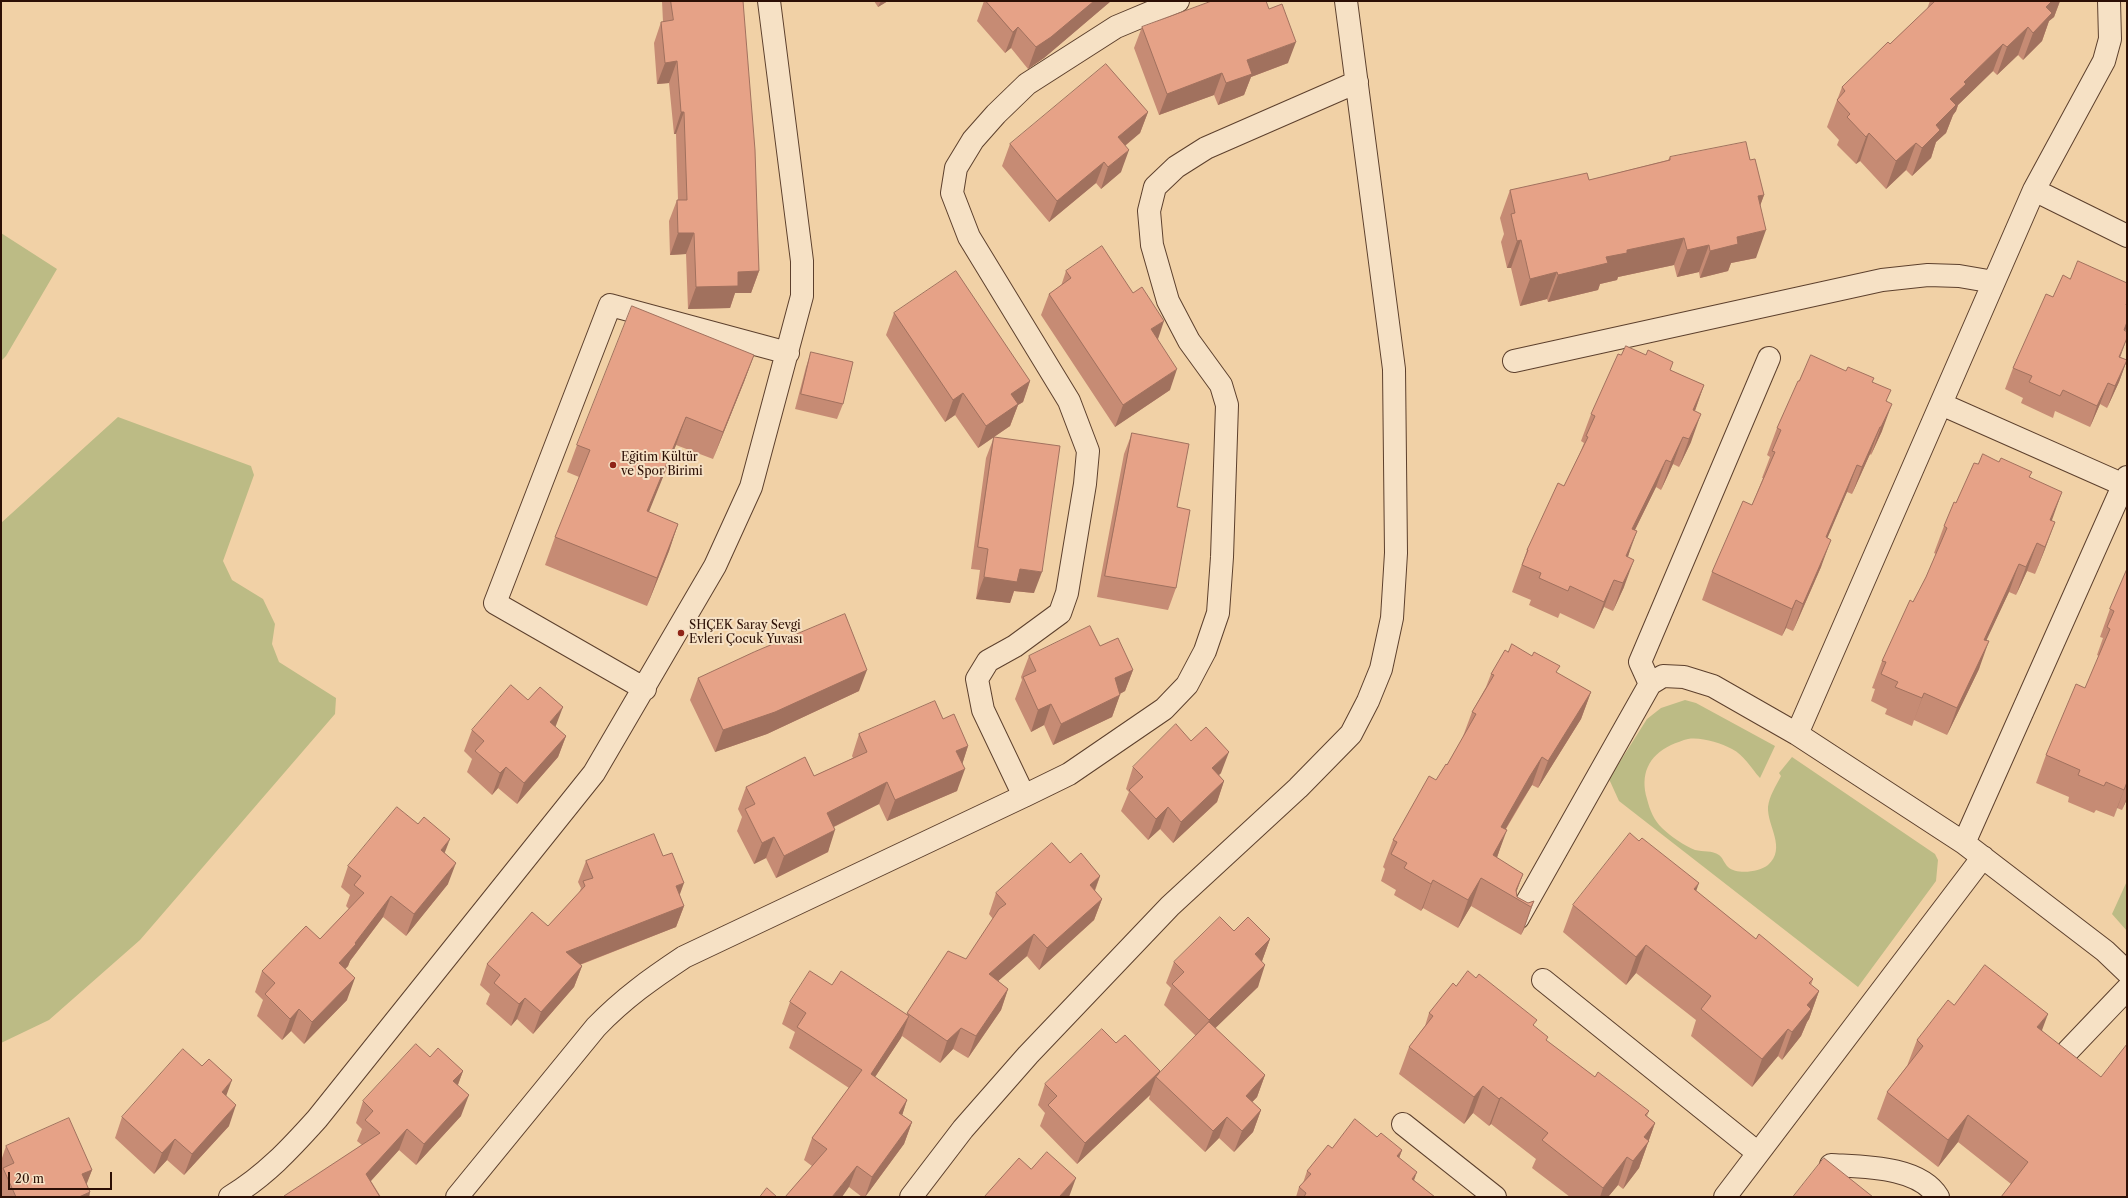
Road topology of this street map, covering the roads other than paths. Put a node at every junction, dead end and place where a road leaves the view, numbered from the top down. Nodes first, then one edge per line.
1 (769, 1) edge
2 (1178, 1) edge
3 (1346, 1) edge
4 (2109, 1) edge
5 (1357, 82) junction
6 (2034, 190) junction
7 (2127, 236) edge
8 (1994, 282) junction
9 (788, 353) junction
10 (1769, 358) dead end
11 (1514, 361) dead end
12 (1941, 404) junction
13 (2125, 481) edge
14 (1650, 684) junction
15 (645, 689) junction
16 (1797, 734) junction
17 (1024, 796) junction
18 (1964, 843) junction
19 (1983, 857) junction
20 (1518, 918) edge
21 (2127, 972) edge
22 (1543, 980) dead end
23 (2127, 989) edge
24 (2066, 1053) edge
25 (1403, 1124) dead end
26 (1758, 1153) junction
27 (1831, 1165) edge
28 (230, 1197) edge
29 (458, 1197) edge
30 (911, 1197) edge
31 (1495, 1197) edge
32 (1725, 1197) edge
33 (1938, 1197) edge

1 - 9 lane
2 - 17 lane
3 - 5 lane
4 - 6 lane
5 - 17 lane
5 - 30 lane
6 - 7 lane
6 - 8 lane
8 - 11 lane
8 - 12 lane
9 - 15 lane
9 - 15 lane
10 - 14 lane
12 - 13 lane
12 - 16 lane
13 - 18 lane
14 - 16 lane
14 - 20 lane
15 - 28 lane
16 - 18 lane
17 - 29 lane
18 - 19 lane
19 - 21 lane
19 - 26 lane
22 - 26 lane
23 - 24 lane
25 - 31 lane
26 - 32 lane
27 - 33 lane

